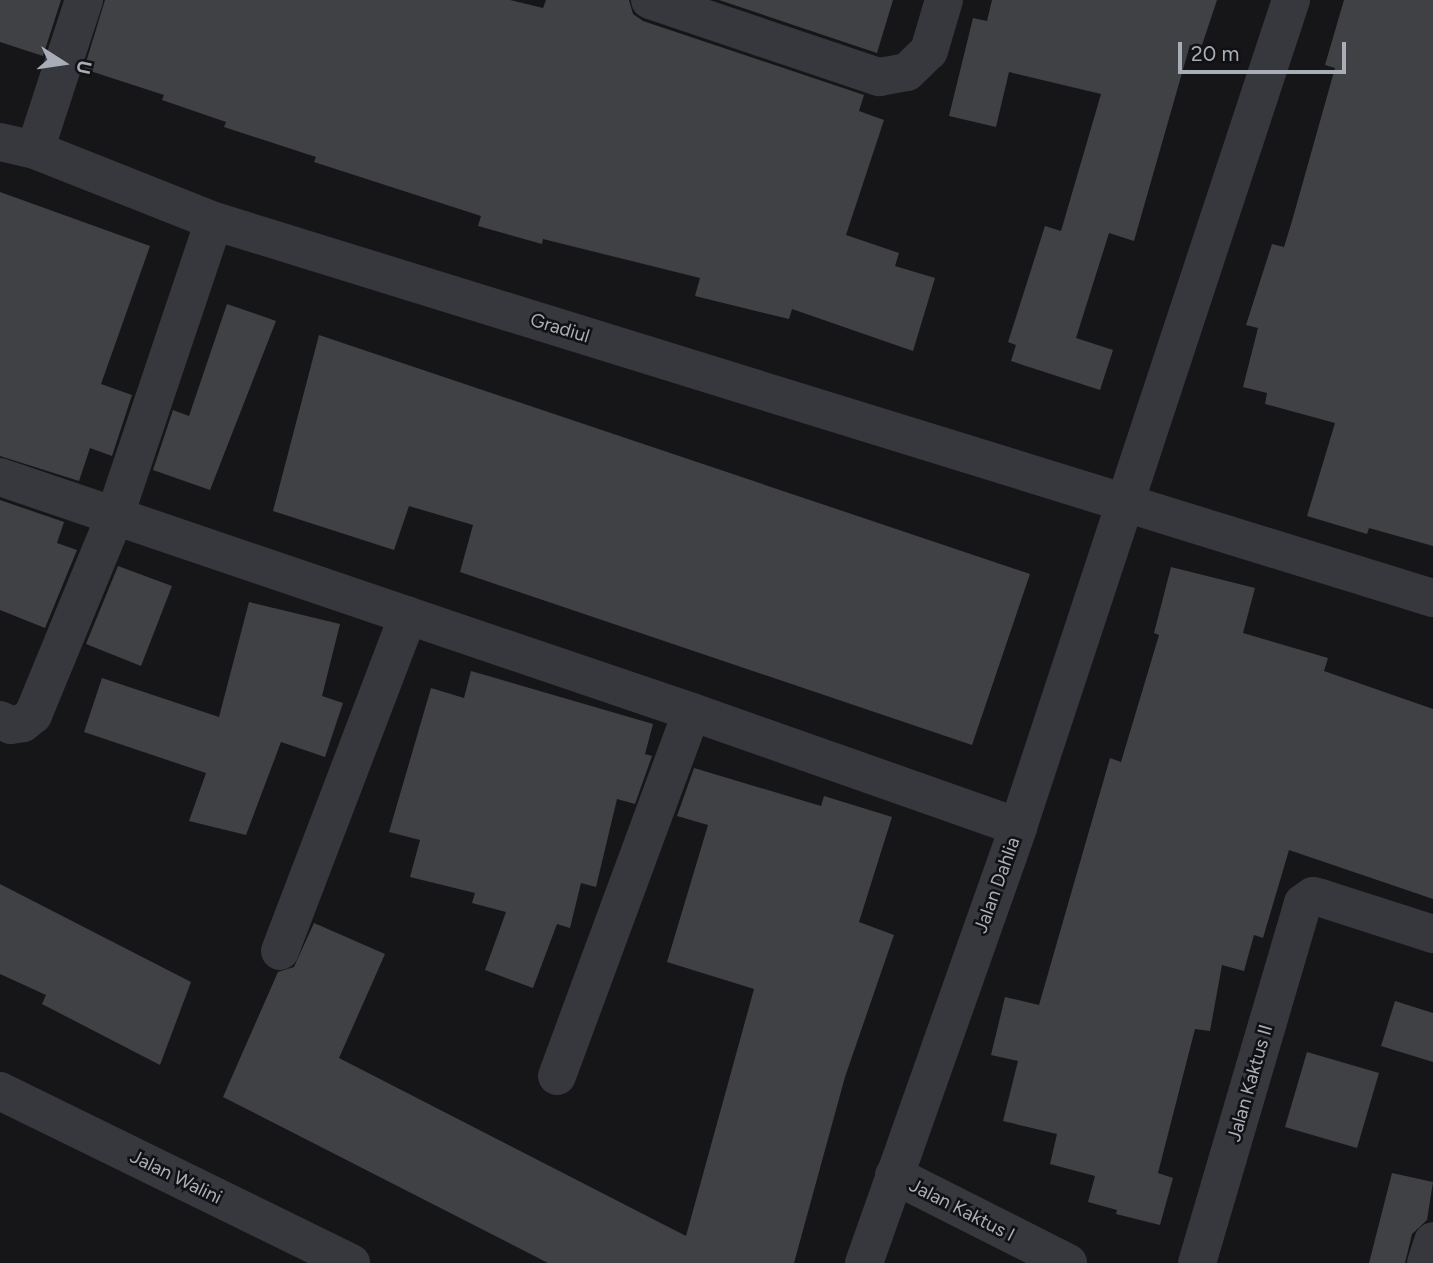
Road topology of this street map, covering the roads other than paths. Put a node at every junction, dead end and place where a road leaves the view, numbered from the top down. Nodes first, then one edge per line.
1 (84, 0) edge
2 (650, 0) edge
3 (944, 0) edge
4 (1291, 0) edge
5 (17, 146) edge
6 (214, 220) junction
7 (0, 477) edge
8 (1124, 504) junction
9 (114, 518) junction
10 (1433, 598) edge
11 (408, 617) junction
12 (692, 712) junction
13 (0, 720) edge
14 (1018, 827) junction
15 (1433, 934) edge
16 (280, 951) dead end
17 (556, 1076) dead end
18 (0, 1091) edge
19 (894, 1175) junction
20 (1433, 1241) edge
21 (351, 1263) edge
22 (864, 1263) edge
23 (1068, 1263) edge
24 (1197, 1263) edge
25 (1426, 1263) edge

1 - 5 street
2 - 3 street
4 - 8 street, Jalan Dahlia
5 - 6 street, Gradiul
6 - 8 street, Gradiul
6 - 9 street
7 - 9 street
8 - 10 street, Gradiul
8 - 14 street, Jalan Dahlia
9 - 11 street
9 - 13 street
11 - 12 street
11 - 16 street
12 - 14 street
12 - 17 street
14 - 19 street, Jalan Dahlia
15 - 24 street, Jalan Kaktus II
18 - 21 street, Jalan Walini
19 - 22 street, Jalan Dahlia
19 - 23 street, Jalan Kaktus I
20 - 25 street

